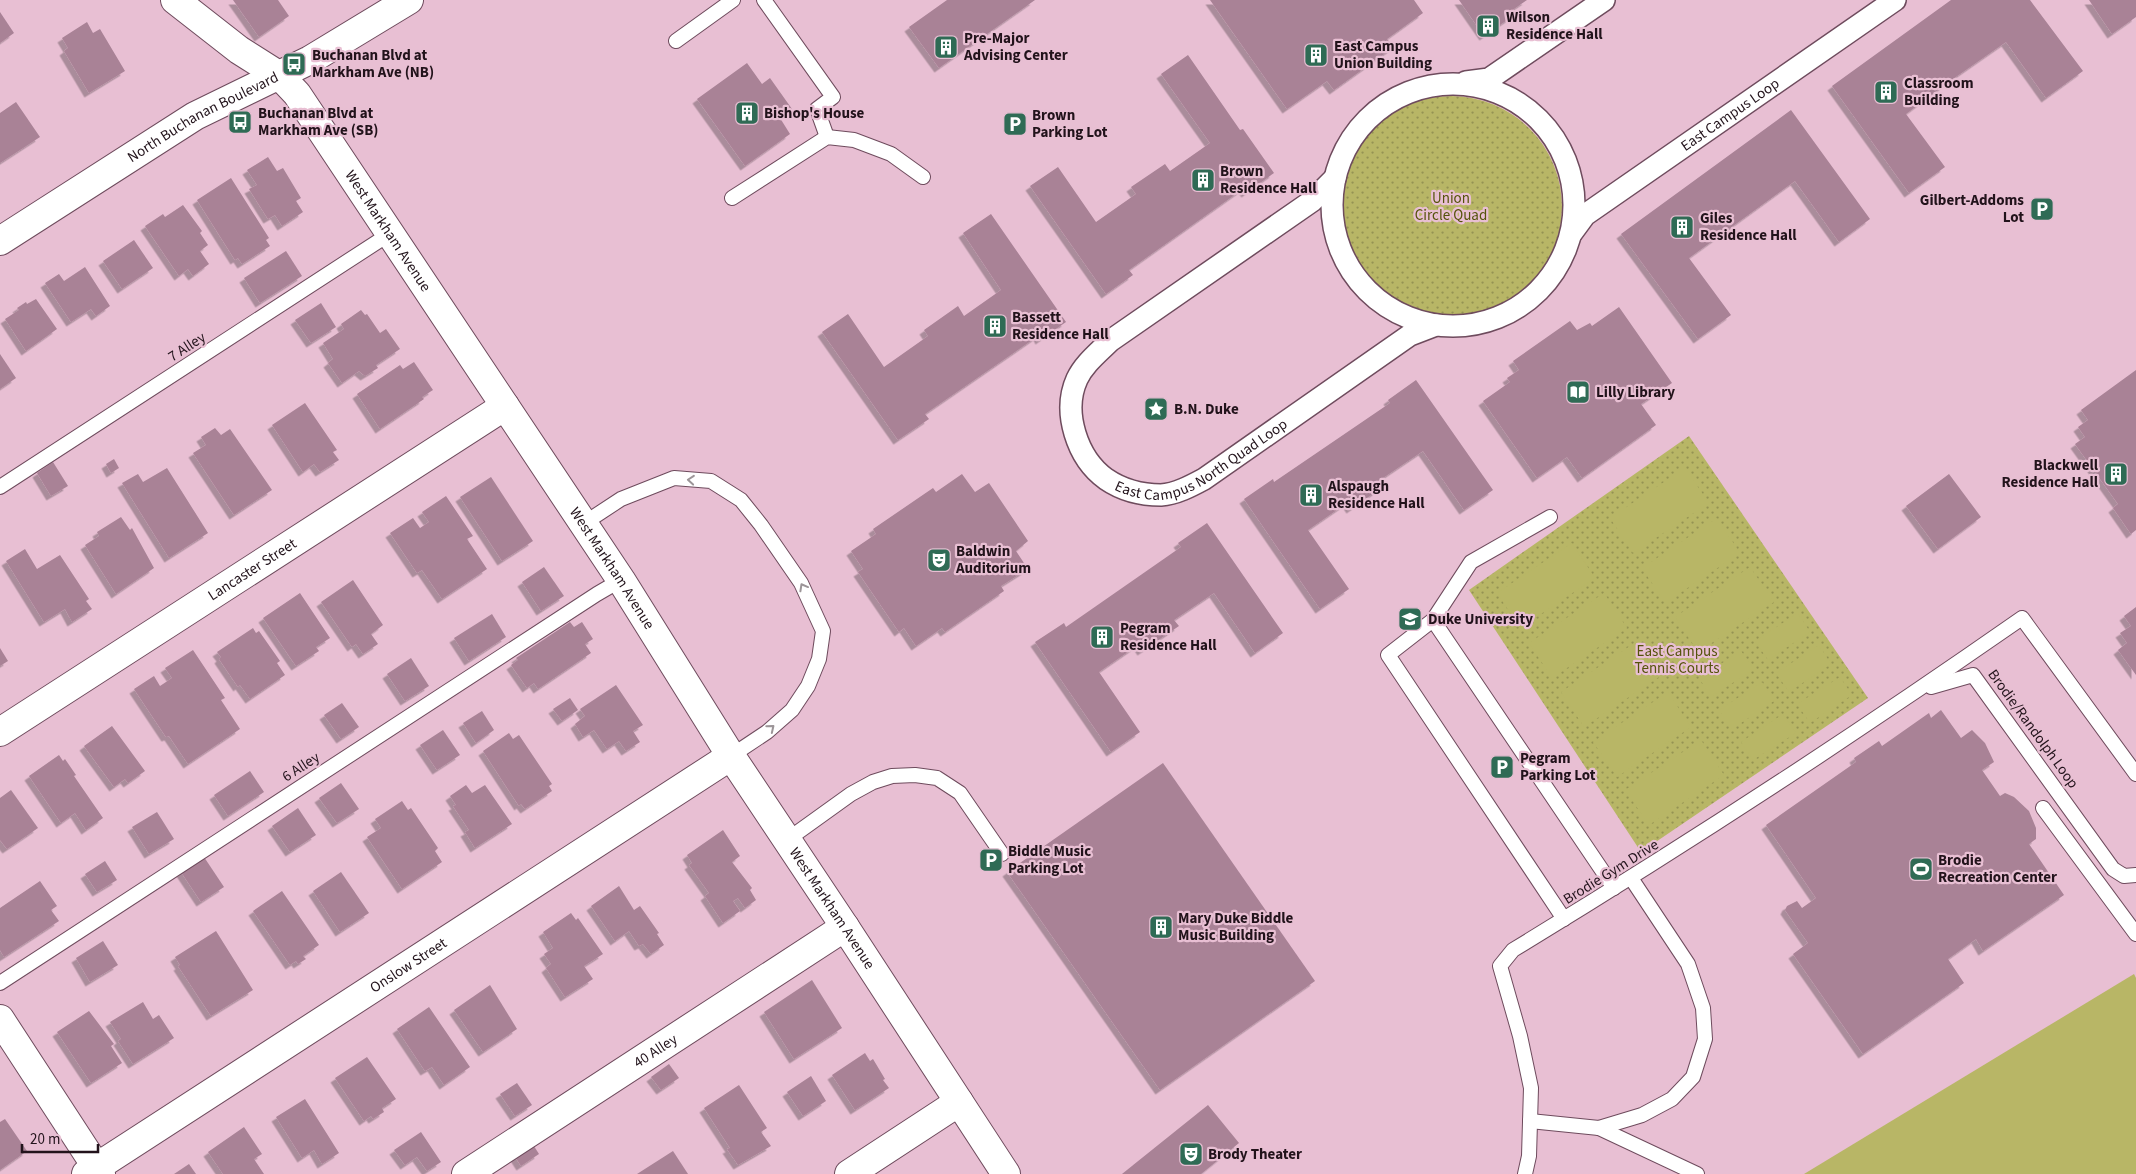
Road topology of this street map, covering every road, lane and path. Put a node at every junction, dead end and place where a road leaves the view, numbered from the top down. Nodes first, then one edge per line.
1 (176, 0) edge
2 (409, 0) edge
3 (733, 0) edge
4 (764, 0) edge
5 (1604, 0) edge
6 (1895, 0) edge
7 (676, 41) dead end
8 (280, 76) junction
9 (1463, 85) junction
10 (827, 137) junction
11 (923, 177) dead end
12 (1335, 178) junction
13 (732, 198) dead end
14 (391, 233) junction
15 (1571, 234) junction
16 (0, 241) edge
17 (1436, 325) junction
18 (506, 406) junction
19 (0, 487) edge
20 (1550, 517) dead end
21 (583, 524) junction
22 (621, 580) junction
23 (1433, 620) junction
24 (1919, 691) junction
25 (0, 732) edge
26 (731, 756) junction
27 (2136, 774) edge
28 (2043, 808) dead end
29 (787, 840) junction
30 (1002, 854) dead end
31 (2136, 875) edge
32 (1631, 878) junction
33 (1614, 888) junction
34 (1564, 919) junction
35 (846, 927) junction
36 (2136, 934) edge
37 (0, 983) edge
38 (0, 1019) edge
39 (959, 1102) junction
40 (1530, 1122) junction
41 (1599, 1128) junction
42 (95, 1172) edge
43 (466, 1174) edge
44 (849, 1174) edge
45 (1006, 1174) edge
46 (1525, 1174) edge
47 (1697, 1174) edge

1 - 8 street, West Markham Avenue
2 - 8 street, North Buchanan Boulevard
3 - 7 lane
4 - 10 lane
5 - 9 street
6 - 15 street, East Campus Loop
8 - 14 street, West Markham Avenue
8 - 16 street, North Buchanan Boulevard
9 - 12 street
9 - 15 street
10 - 11 lane
10 - 13 lane
12 - 17 street
12 - 17 street, East Campus North Quad Loop
14 - 18 street, West Markham Avenue
14 - 19 lane, 7 Alley
15 - 17 street
18 - 21 street, West Markham Avenue
18 - 25 street, Lancaster Street
20 - 23 lane
21 - 22 street, West Markham Avenue
26 -> 21 lane
22 - 26 street, West Markham Avenue
22 - 37 lane, 6 Alley
23 - 33 lane
23 - 34 lane
24 - 27 lane
24 - 31 lane, Brodie/Randolph Loop
24 - 32 lane, Brodie Gym Drive
26 - 29 street, West Markham Avenue
26 - 42 street, Onslow Street
28 - 36 lane
29 - 30 lane
29 - 35 street, West Markham Avenue
32 - 33 lane, Brodie Gym Drive
32 - 41 lane
33 - 34 lane, Brodie Gym Drive
34 - 40 lane, Brodie Gym Drive
35 - 39 street, West Markham Avenue
35 - 43 street, 40 Alley
38 - 42 street
39 - 44 street
39 - 45 street, West Markham Avenue
40 - 41 lane
40 - 46 lane, Brodie Gym Drive
41 - 47 lane

